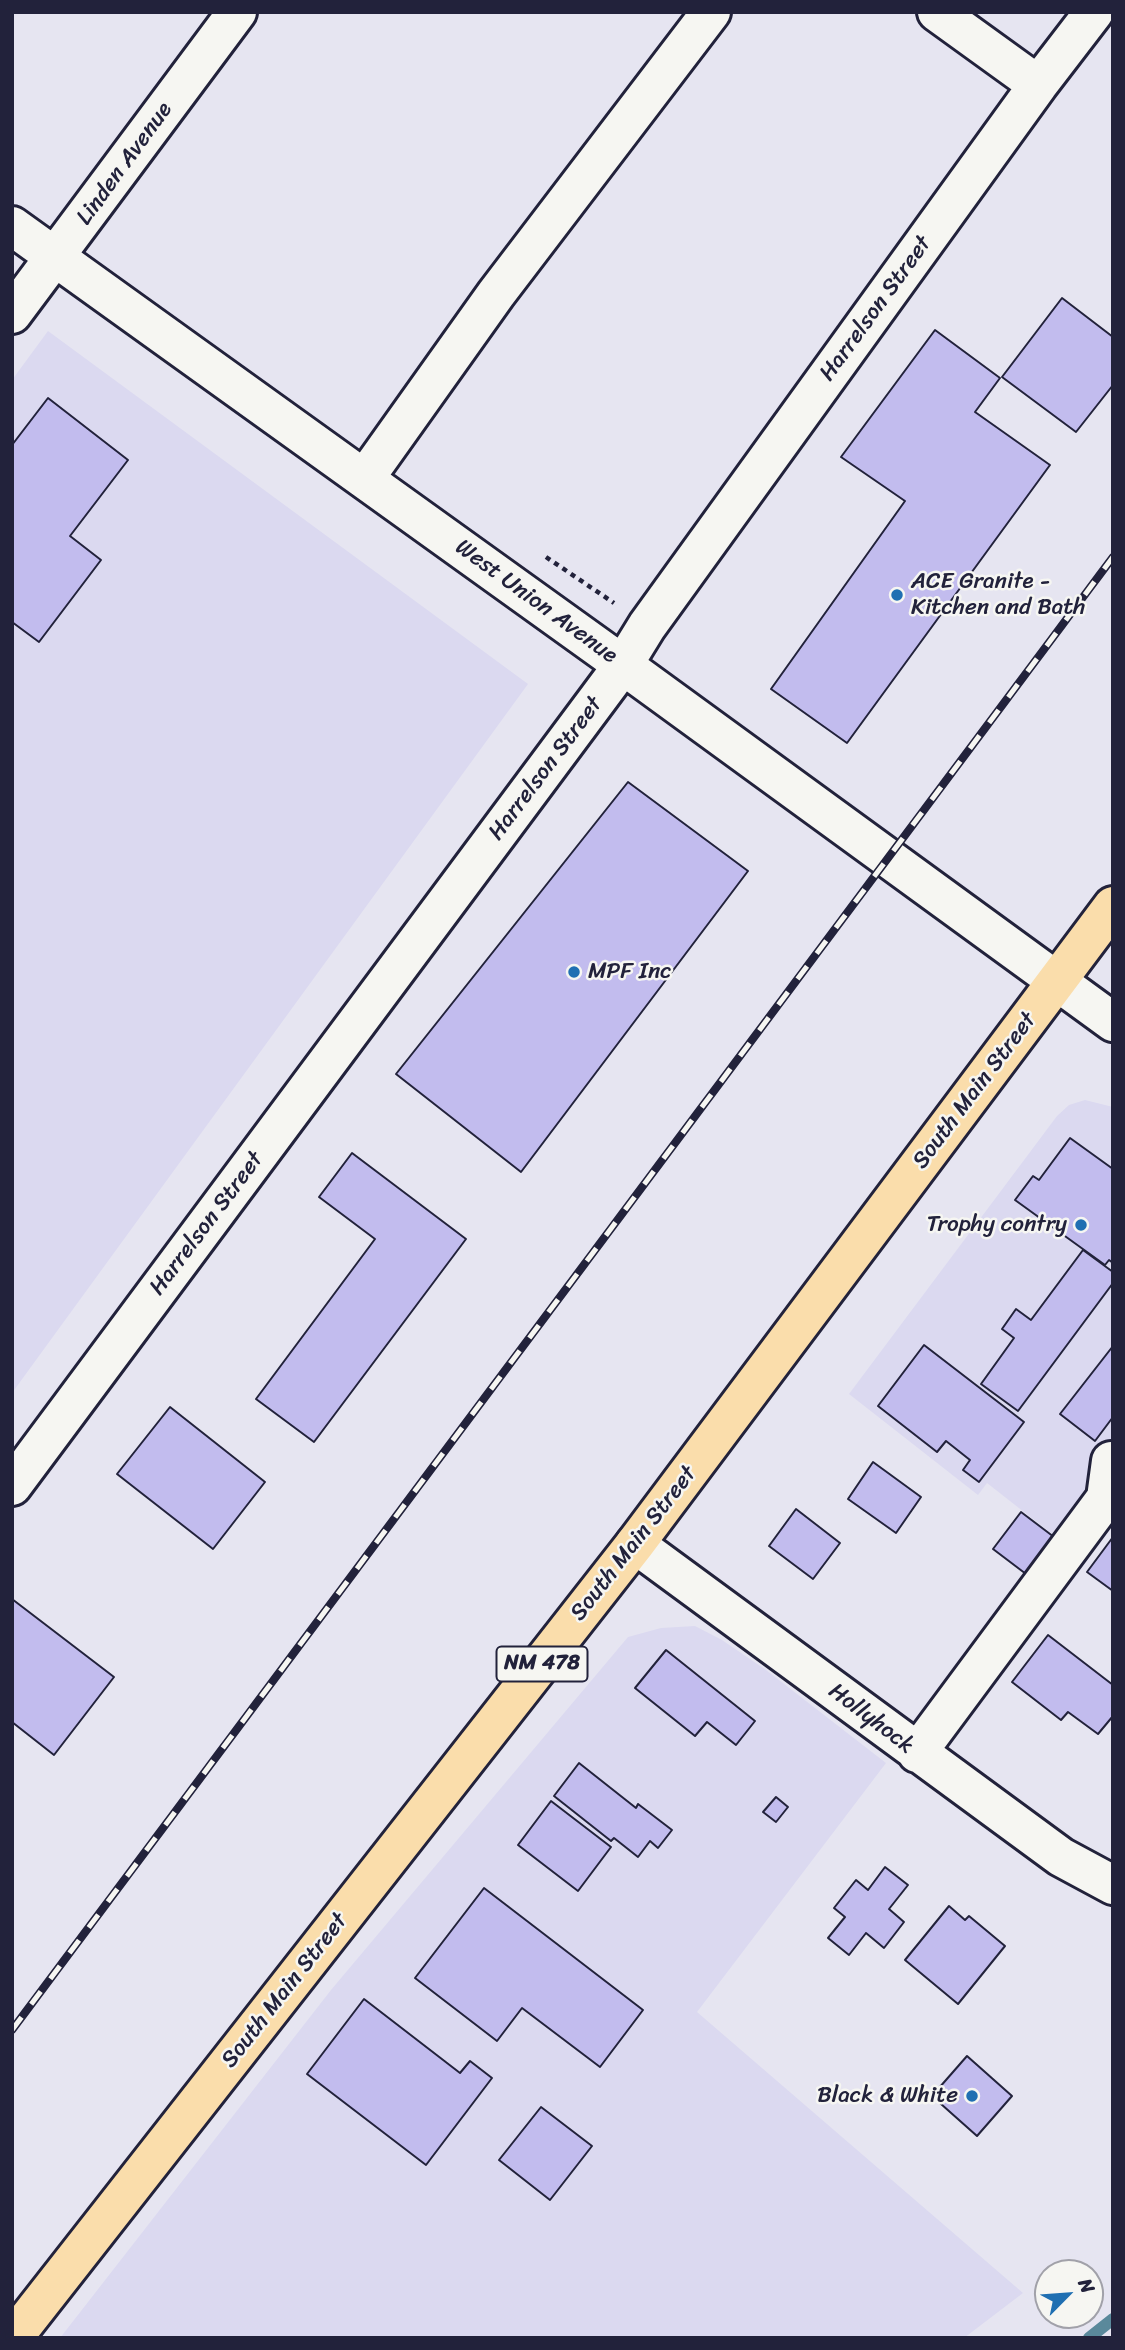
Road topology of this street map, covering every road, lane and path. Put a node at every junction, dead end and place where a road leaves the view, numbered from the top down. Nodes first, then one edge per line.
1 (237, 12) edge
2 (711, 12) edge
3 (937, 12) edge
4 (1094, 12) edge
5 (1038, 85) junction
6 (12, 226) edge
7 (57, 256) junction
8 (12, 314) edge
9 (365, 478) junction
10 (623, 665) junction
11 (1113, 906) edge
12 (1058, 981) junction
13 (1113, 1022) edge
14 (1112, 1461) edge
15 (12, 1486) edge
16 (635, 1544) junction
17 (917, 1753) junction
18 (1113, 1885) edge
19 (13, 2338) edge

1 - 7 street, Linden Avenue
2 - 9 street
3 - 5 street
4 - 5 street, Harrelson Street
5 - 10 street, Harrelson Street
6 - 7 street, West Union Avenue
7 - 8 street, Linden Avenue
7 - 9 street, West Union Avenue
9 - 10 street, West Union Avenue
10 - 12 street, West Union Avenue
10 - 15 street, Harrelson Street
11 - 12 main road, South Main Street / NM 478
12 - 13 street, West Union Avenue
12 - 16 main road, South Main Street / NM 478
14 - 17 street
16 - 17 street, Hollyhock
16 - 19 main road, South Main Street / NM 478
17 - 18 street, Hollyhock

